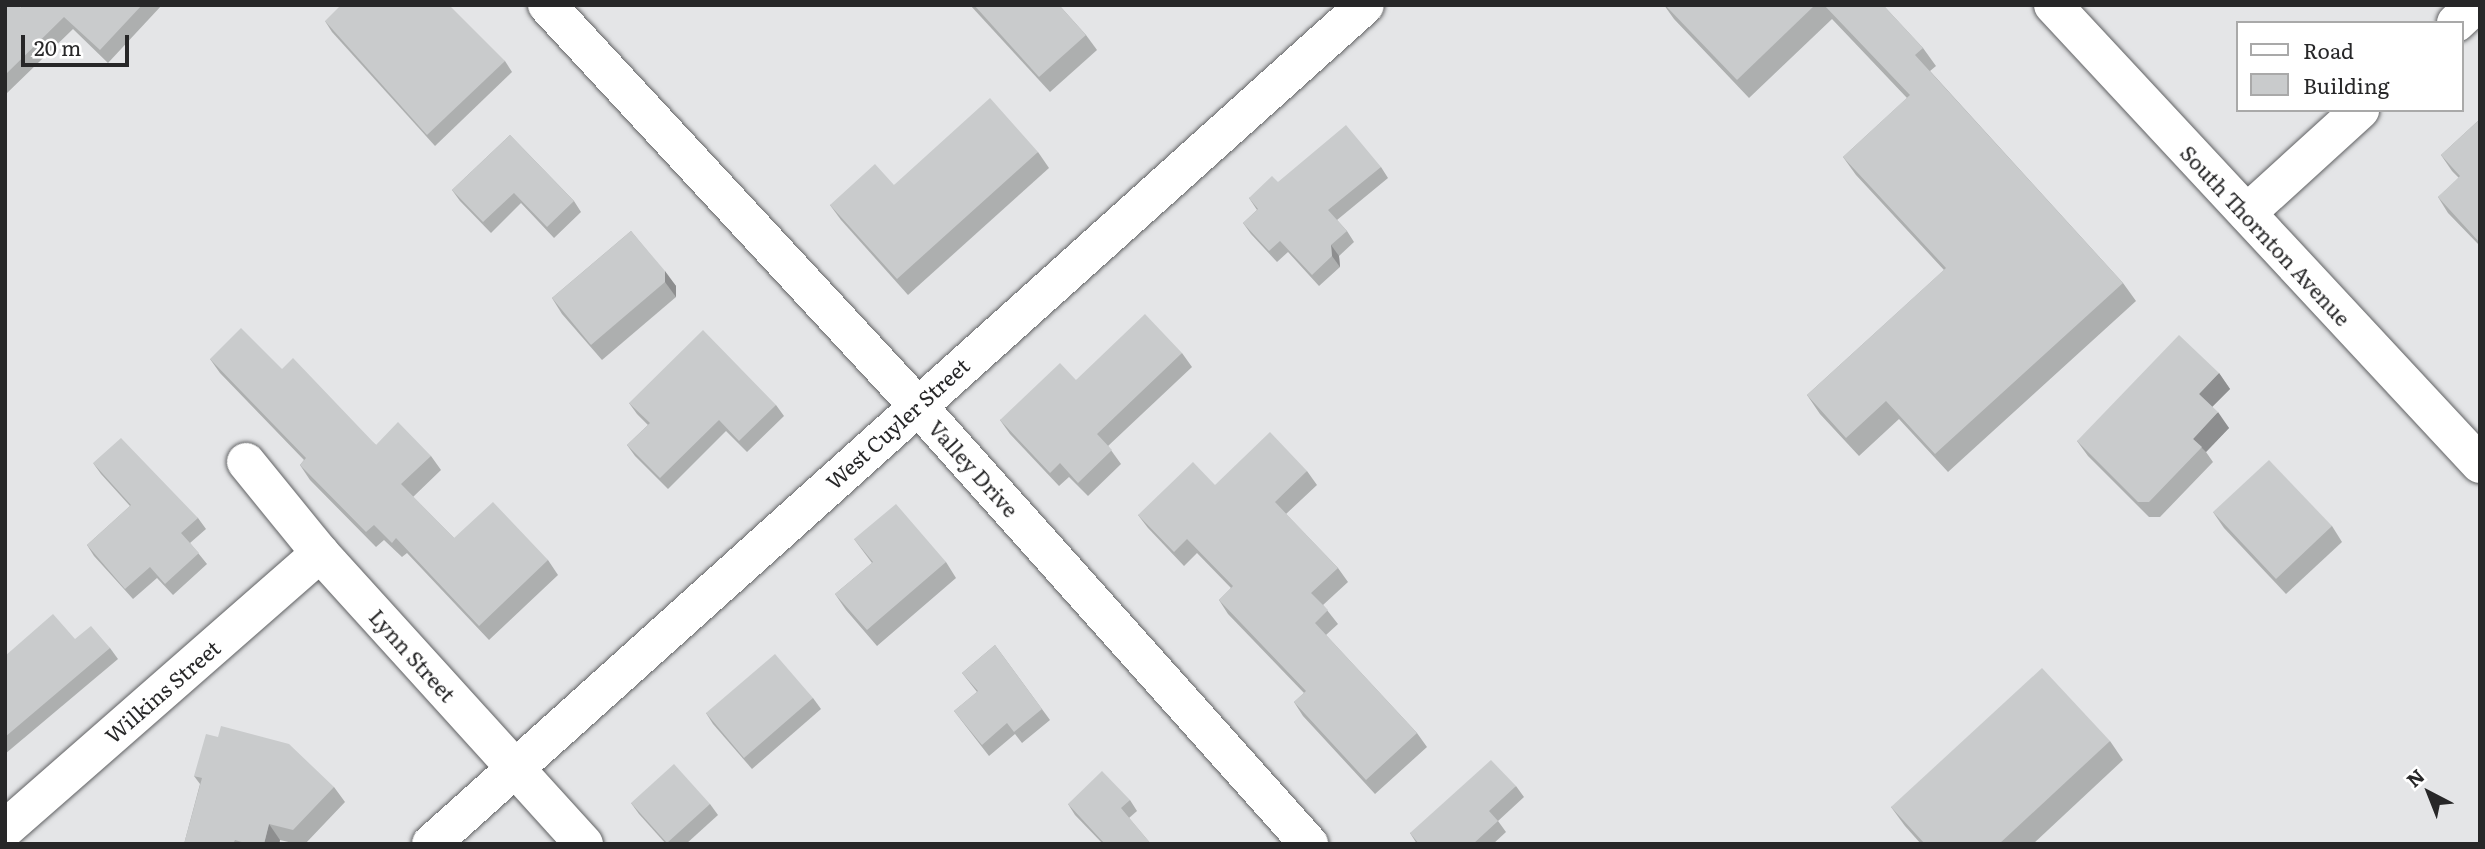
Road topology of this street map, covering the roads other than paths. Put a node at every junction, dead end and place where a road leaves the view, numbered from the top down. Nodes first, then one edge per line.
1 (547, 5) edge
2 (1365, 5) edge
3 (2053, 5) edge
4 (2475, 5) edge
5 (2458, 21) edge
6 (2358, 112) edge
7 (2247, 213) junction
8 (917, 405) junction
9 (246, 462) dead end
10 (2480, 464) edge
11 (320, 553) junction
12 (515, 768) junction
13 (5, 829) edge
14 (431, 844) edge
15 (584, 844) edge
16 (1309, 844) edge

1 - 8 street, Valley Drive
2 - 8 street, West Cuyler Street
3 - 7 street, South Thornton Avenue
4 - 5 street
6 - 7 street
7 - 10 street, South Thornton Avenue
8 - 12 street, West Cuyler Street
8 - 16 street, Valley Drive
9 - 11 street, Lynn Street
11 - 12 street, Lynn Street
11 - 13 street, Wilkins Street
12 - 14 street, West Cuyler Street
12 - 15 street, Lynn Street

